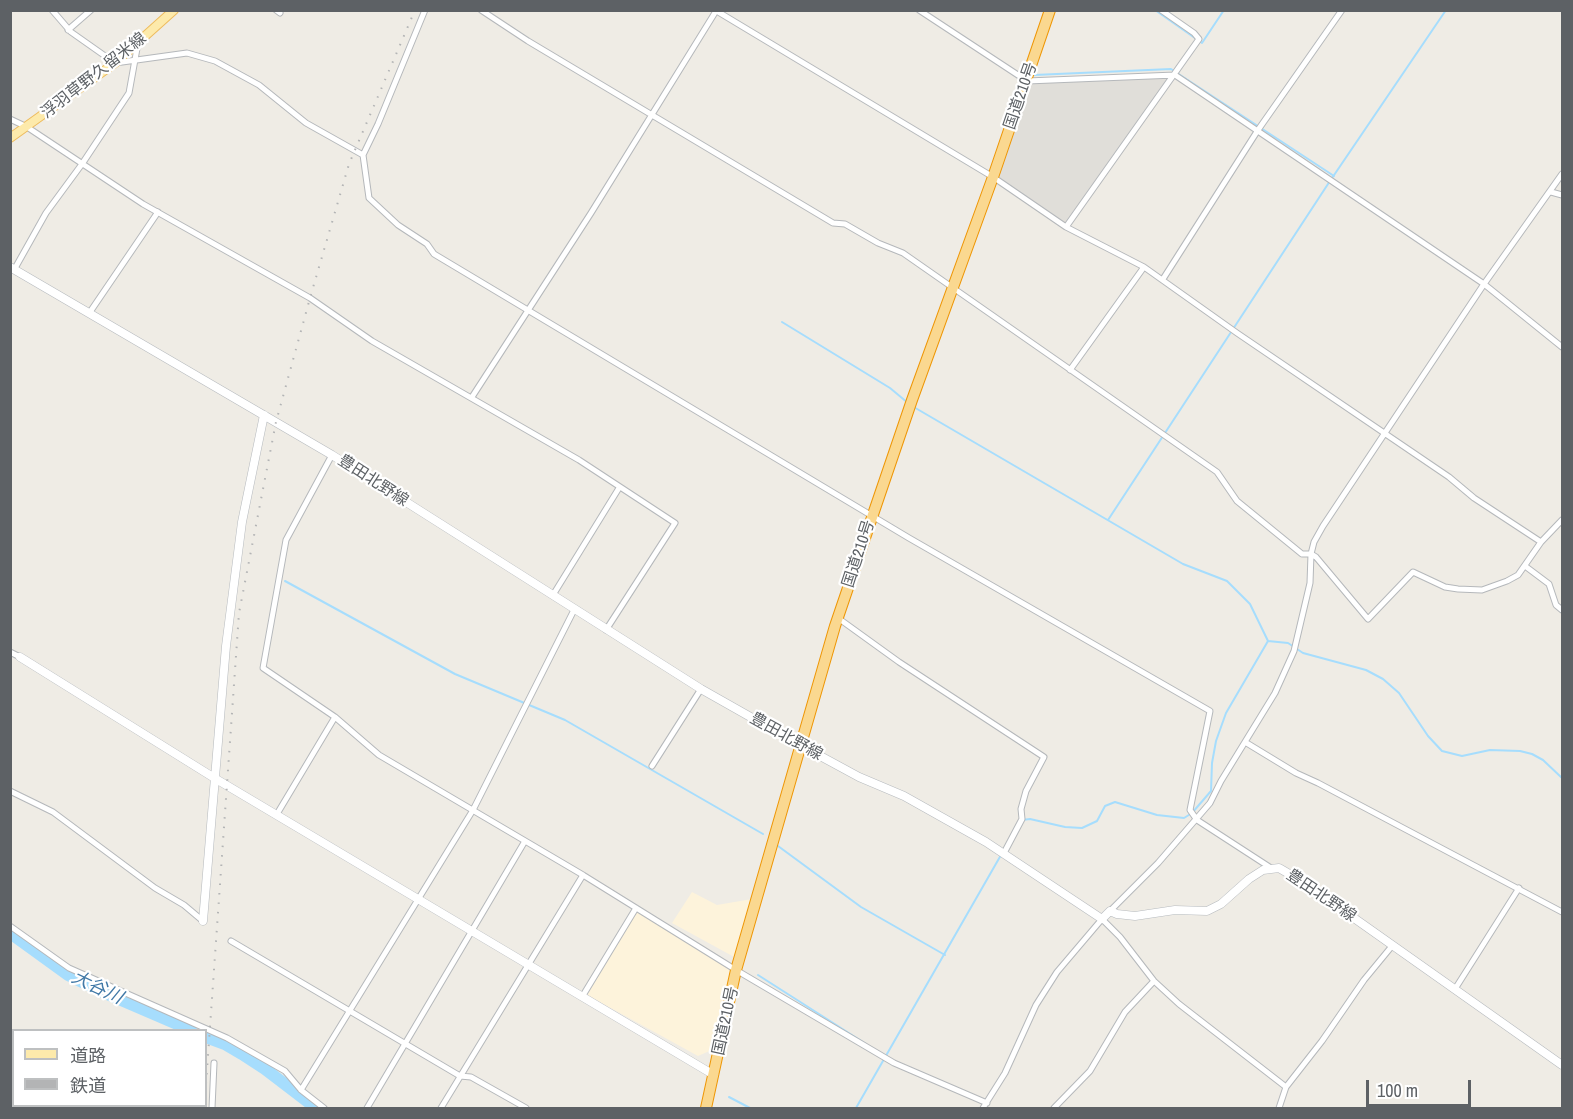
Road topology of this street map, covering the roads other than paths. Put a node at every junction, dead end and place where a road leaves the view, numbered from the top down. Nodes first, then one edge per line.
1 (52, 10) edge
2 (91, 10) edge
3 (174, 10) edge
4 (425, 10) edge
5 (480, 10) edge
6 (920, 10) edge
7 (1050, 10) edge
8 (1161, 10) edge
9 (1342, 10) edge
10 (716, 11) edge
11 (68, 30) junction
12 (139, 42) junction
13 (136, 61) junction
14 (115, 63) junction
15 (1175, 75) junction
16 (1027, 81) junction
17 (652, 115) junction
18 (10, 119) edge
19 (27, 127) junction
20 (1258, 130) junction
21 (10, 138) edge
22 (363, 155) junction
23 (82, 165) junction
24 (1563, 174) edge
25 (993, 177) junction
26 (1551, 192) junction
27 (1563, 195) edge
28 (158, 212) junction
29 (1066, 226) junction
30 (1144, 267) junction
31 (12, 268) edge
32 (1163, 279) junction
33 (1484, 284) junction
34 (953, 288) junction
35 (528, 309) junction
36 (90, 312) junction
37 (1563, 347) edge
38 (1070, 370) junction
39 (472, 397) junction
40 (264, 415) junction
41 (1386, 433) junction
42 (332, 455) junction
43 (619, 488) junction
44 (872, 516) junction
45 (1563, 520) edge
46 (1541, 542) junction
47 (1311, 554) junction
48 (1525, 567) junction
49 (553, 595) junction
50 (574, 610) junction
51 (1563, 610) edge
52 (838, 618) junction
53 (606, 630) junction
54 (10, 652) edge
55 (20, 657) joint
56 (701, 689) junction
57 (335, 717) junction
58 (1245, 742) junction
59 (800, 745) junction
60 (652, 766) dead end
61 (216, 779) junction
62 (10, 791) edge
63 (473, 810) junction
64 (277, 814) junction
65 (1197, 820) junction
66 (525, 841) junction
67 (1004, 853) junction
68 (1271, 868) junction
69 (583, 875) junction
70 (1519, 888) junction
71 (420, 899) junction
72 (636, 908) junction
73 (1110, 911) junction
74 (1563, 912) edge
75 (1101, 919) junction
76 (203, 921) joint
77 (10, 926) edge
78 (472, 930) junction
79 (231, 941) dead end
80 (1392, 946) junction
81 (529, 965) junction
82 (736, 970) junction
83 (1154, 981) junction
84 (1455, 989) junction
85 (582, 997) junction
86 (349, 1011) junction
87 (207, 1029) edge
88 (207, 1029) edge
89 (405, 1044) junction
90 (214, 1063) dead end
91 (1563, 1065) edge
92 (714, 1075) junction
93 (460, 1076) junction
94 (1286, 1087) junction
95 (301, 1090) junction
96 (987, 1103) junction
97 (212, 1108) edge
98 (324, 1108) edge
99 (367, 1108) edge
100 (441, 1108) edge
101 (526, 1108) edge
102 (706, 1108) edge
103 (983, 1108) edge
104 (1054, 1108) edge
105 (1279, 1108) edge

1 - 11 street
2 - 11 street
3 - 12 main road, 浮羽草野久留米線
4 - 22 street
5 - 17 street
6 - 16 street
7 - 16 highway, 国道210号
8 - 15 street
9 - 20 street
10 - 17 street
10 - 25 street
11 - 14 street
12 - 13 street
12 - 14 main road, 浮羽草野久留米線
13 - 14 street
13 - 22 street
13 - 23 street
14 - 19 main road, 浮羽草野久留米線
15 - 16 street
15 - 20 street
15 - 29 street
16 - 25 highway, 国道210号
17 - 34 street
17 - 35 street
18 - 19 street
19 - 21 main road, 浮羽草野久留米線
19 - 23 street
20 - 32 street
20 - 33 street
22 - 35 street
23 - 28 street
23 - 31 street
24 - 26 street
25 - 29 street
25 - 34 highway, 国道210号
26 - 27 street
26 - 33 street
28 - 36 street
28 - 39 street
29 - 30 street
30 - 32 street
30 - 38 street
31 - 36 main road, 豊田北野線
32 - 41 street
33 - 37 street
33 - 41 street
34 - 38 street
34 - 44 highway, 国道210号
35 - 39 street
35 - 44 street
36 - 40 main road, 豊田北野線
38 - 47 street
39 - 43 street
40 - 42 main road, 豊田北野線
40 - 61 main road
41 - 46 street
41 - 47 street
42 - 49 main road, 豊田北野線
42 - 57 street
43 - 49 street
43 - 53 street
44 - 52 highway, 国道210号
44 - 65 street
45 - 46 street
46 - 48 street
47 - 48 street
47 - 58 street
48 - 51 street
49 - 50 main road, 豊田北野線
50 - 53 main road, 豊田北野線
50 - 63 street
52 - 59 highway, 国道210号
52 - 67 street
53 - 56 main road, 豊田北野線
54 - 55 street
55 - 61 main road
56 - 59 main road, 豊田北野線
56 - 60 street
57 - 63 street
57 - 64 street
58 - 65 street
58 - 70 street
59 - 67 main road, 豊田北野線
59 - 82 highway, 国道210号
61 - 64 main road
61 - 76 main road
62 - 76 street
63 - 66 street
63 - 71 street
64 - 71 main road
65 - 68 street
65 - 73 street
66 - 69 street
66 - 78 street
67 - 75 main road, 豊田北野線
68 - 73 main road, 豊田北野線
68 - 80 main road, 豊田北野線
69 - 72 street
69 - 81 street
70 - 74 street
70 - 84 street
71 - 78 main road
71 - 86 street
72 - 82 street
72 - 85 street
73 - 75 main road
75 - 83 street
75 - 96 street
77 - 87 street
78 - 81 main road
78 - 89 street
79 - 86 street
80 - 84 main road, 豊田北野線
80 - 94 street
81 - 85 main road
81 - 93 street
82 - 92 highway, 国道210号
82 - 96 street
83 - 94 street
83 - 104 street
84 - 91 main road, 豊田北野線
85 - 92 main road
86 - 89 street
86 - 95 street
88 - 95 street
89 - 93 street
89 - 99 street
90 - 97 street
92 - 102 highway, 国道210号
93 - 100 street
93 - 101 street
94 - 105 street
95 - 98 street
96 - 103 street

